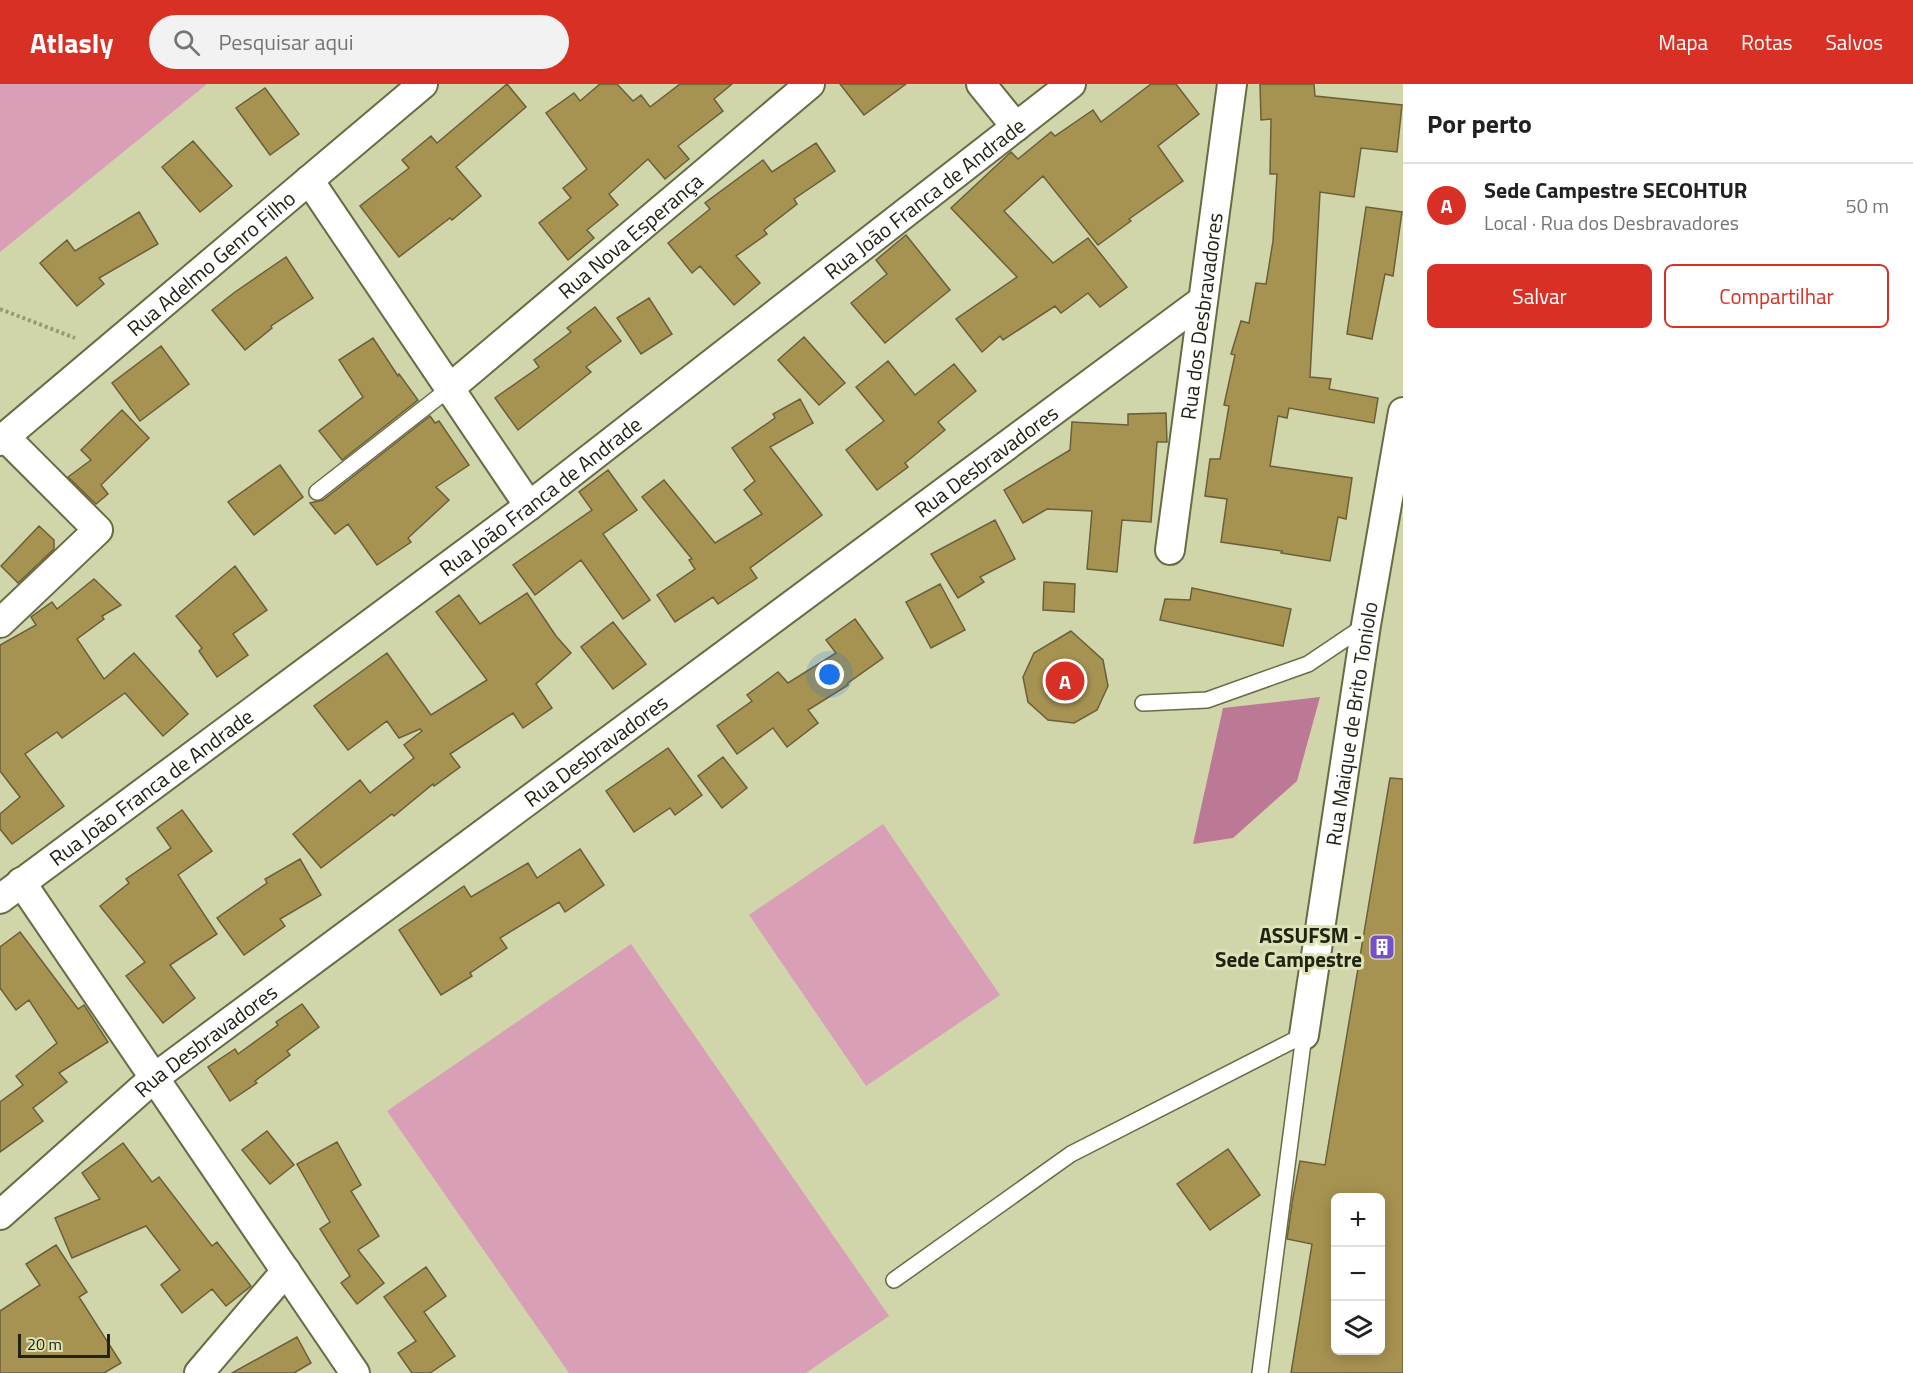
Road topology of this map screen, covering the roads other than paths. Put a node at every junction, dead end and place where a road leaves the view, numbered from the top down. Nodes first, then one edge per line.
1 (423, 84) edge
2 (810, 84) edge
3 (981, 84) edge
4 (1071, 84) edge
5 (1232, 84) edge
6 (1016, 127) junction
7 (309, 180) junction
8 (1203, 300) junction
9 (450, 388) junction
10 (1403, 412) edge
11 (3, 439) edge
12 (316, 492) dead end
13 (529, 506) junction
14 (1170, 550) dead end
15 (0, 623) edge
16 (1366, 625) junction
17 (1143, 704) dead end
18 (10, 891) edge
19 (1304, 1035) junction
20 (154, 1078) junction
21 (0, 1215) edge
22 (285, 1271) junction
23 (894, 1280) dead end
24 (199, 1373) edge
25 (355, 1373) edge
26 (1260, 1373) edge

1 - 7 street, Rua Adelmo Genro Filho
2 - 9 street, Rua Nova Esperança
3 - 6 street
4 - 6 street, Rua João Franca de Andrade
5 - 8 street, Rua dos Desbravadores
6 - 13 street, Rua João Franca de Andrade
7 - 9 street
7 - 11 street, Rua Adelmo Genro Filho
8 - 14 street, Rua dos Desbravadores
8 - 20 street, Rua Desbravadores
9 - 12 lane
9 - 13 street
10 - 16 street, Rua Maique de Brito Toniolo
11 - 15 street
13 - 18 street, Rua João Franca de Andrade
16 - 17 lane
16 - 19 street, Rua Maique de Brito Toniolo
18 - 20 street
19 - 23 lane
19 - 26 lane
20 - 21 street, Rua Desbravadores
20 - 22 street
22 - 24 street
22 - 25 street

